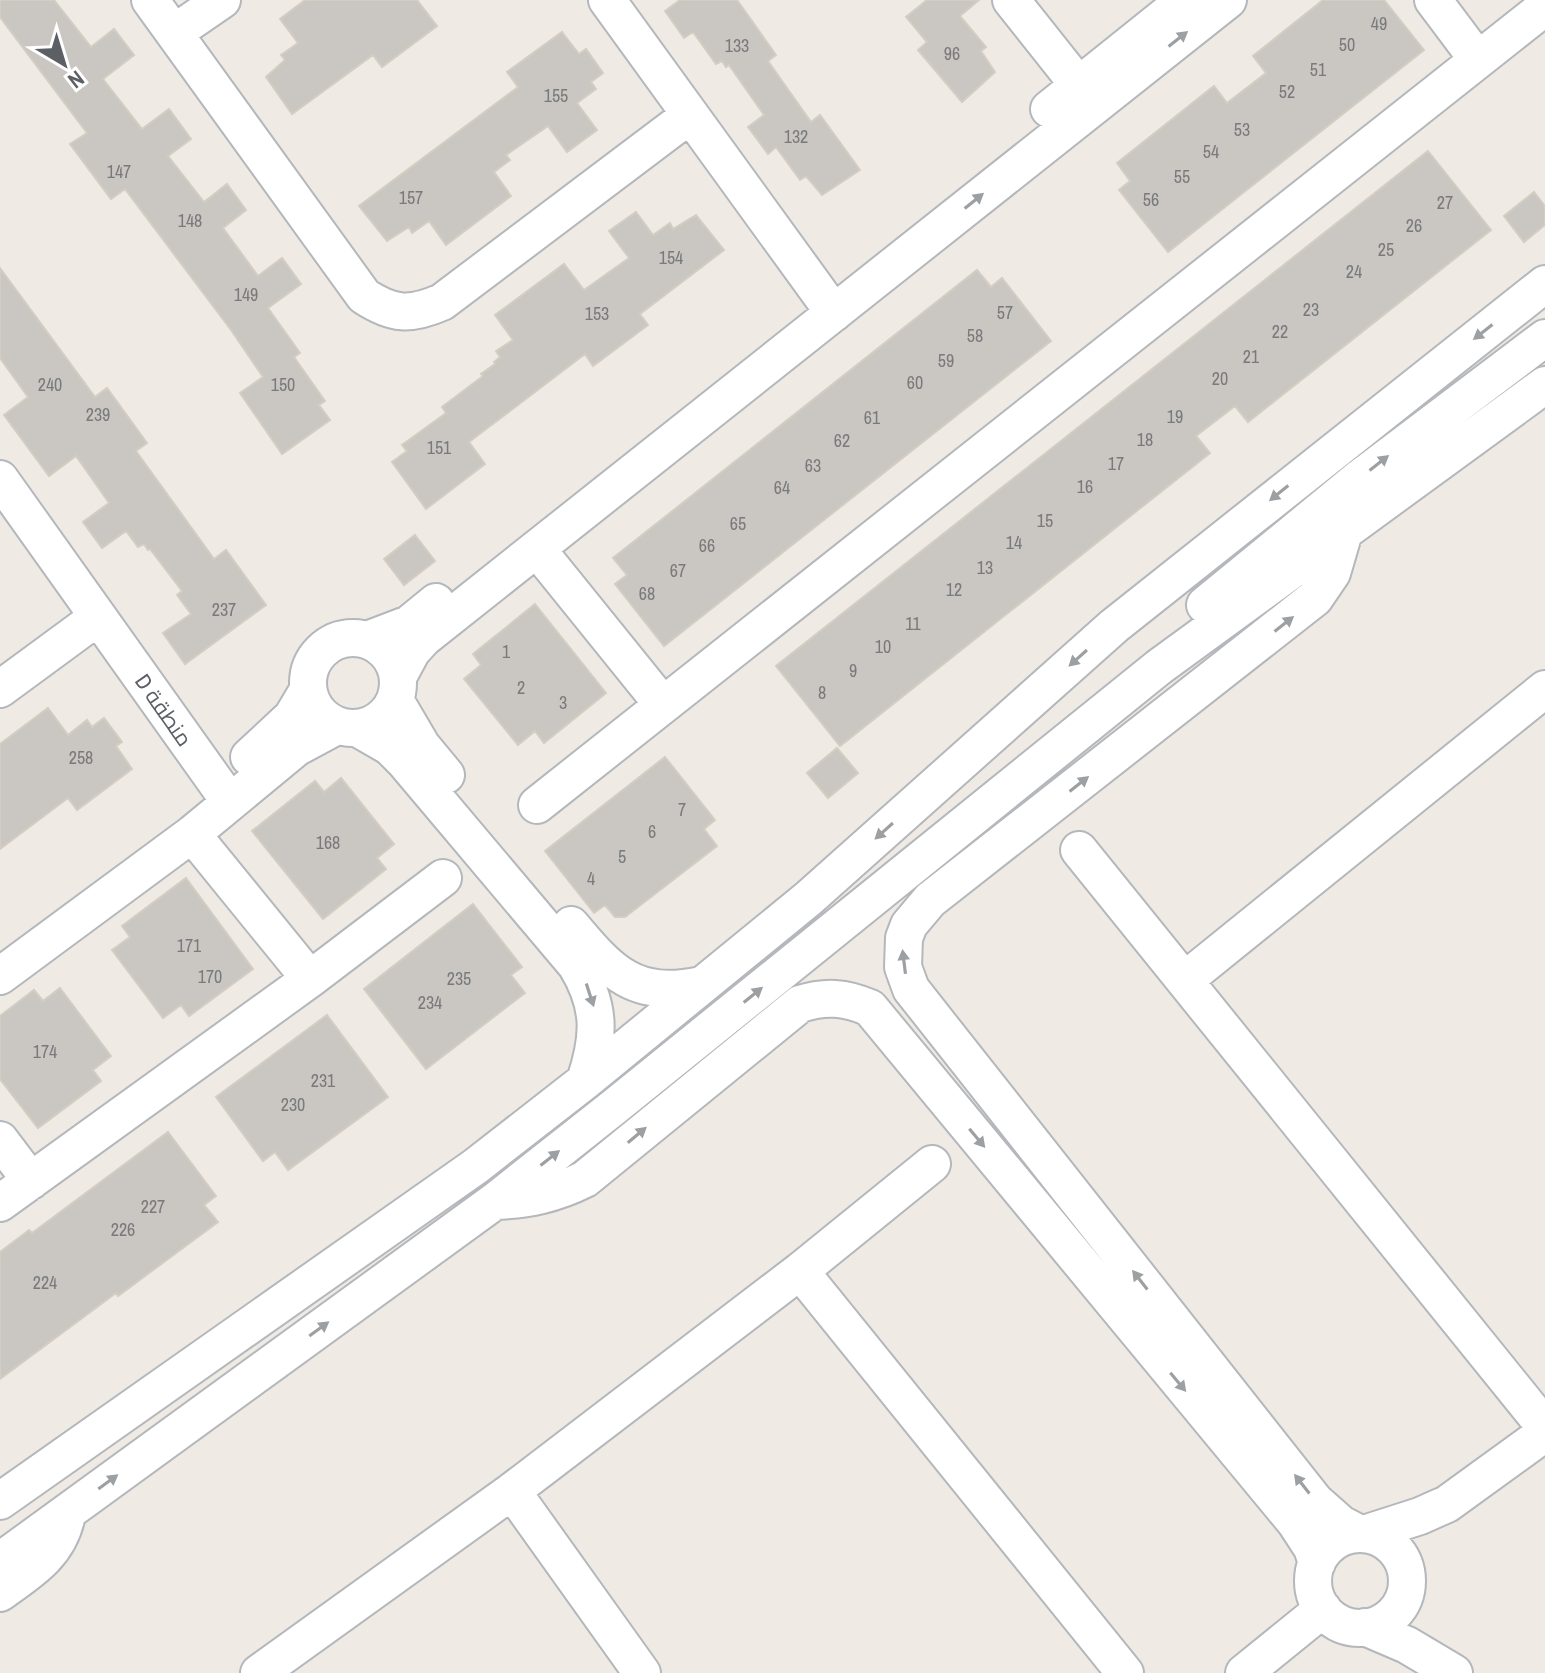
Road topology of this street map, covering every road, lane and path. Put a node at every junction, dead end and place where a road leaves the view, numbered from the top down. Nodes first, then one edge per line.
1 (150, 0) edge
2 (222, 0) edge
3 (607, 0) edge
4 (1011, 0) edge
5 (1185, 0) edge
6 (1228, 0) edge
7 (1433, 0) edge
8 (1545, 7) edge
9 (174, 33) junction
10 (1478, 60) junction
11 (1086, 95) junction
12 (690, 115) junction
13 (1545, 284) edge
14 (827, 304) junction
15 (1545, 338) edge
16 (1545, 385) edge
17 (0, 479) edge
18 (1344, 532) junction
19 (537, 549) junction
20 (98, 617) junction
21 (367, 640) junction
22 (1159, 667) junction
23 (0, 689) edge
24 (396, 689) junction
25 (1545, 689) edge
26 (308, 690) junction
27 (663, 705) junction
28 (347, 727) junction
29 (224, 793) junction
30 (537, 805) dead end
31 (192, 834) junction
32 (1079, 850) dead end
33 (443, 878) dead end
34 (0, 950) edge
35 (0, 976) edge
36 (310, 979) junction
37 (1185, 980) junction
38 (701, 985) junction
39 (980, 1077) junction
40 (585, 1081) junction
41 (948, 1104) junction
42 (0, 1140) edge
43 (932, 1164) dead end
44 (31, 1181) junction
45 (495, 1201) junction
46 (0, 1203) edge
47 (800, 1271) junction
48 (1545, 1427) edge
49 (1545, 1433) edge
50 (512, 1491) junction
51 (0, 1501) edge
52 (1447, 1504) junction
53 (68, 1511) junction
54 (1362, 1534) junction
55 (0, 1561) edge
56 (1317, 1563) junction
57 (1406, 1580) junction
58 (0, 1593) edge
59 (1323, 1609) junction
60 (1365, 1627) junction
61 (1441, 1665) edge
62 (259, 1673) edge
63 (642, 1673) edge
64 (1125, 1673) edge
65 (1244, 1673) edge

1 - 9 street
2 - 9 street
3 - 12 street
4 - 11 street
5 - 11 street
11 -> 6 street
7 - 10 street
8 - 10 street
9 - 12 street
10 - 27 street
11 - 14 street
12 - 14 street
13 -> 38 street
14 - 19 street
14 - 21 street
22 -> 15 street
16 - 18 street
17 - 20 street, D منطقة
18 - 22 street
39 -> 18 street
19 - 24 street
19 - 27 street
20 - 23 street
20 - 29 street, D منطقة
21 - 24 street
21 - 26 street
45 -> 22 street
24 - 28 street
24 - 38 street
25 - 37 street
26 - 28 street
26 - 29 street
27 - 30 street
28 - 29 street
28 -> 40 street
29 - 31 street
29 - 34 street
31 - 35 street
31 - 36 street
32 - 37 street
33 - 36 street
36 - 44 street
37 - 48 street
38 - 40 street
39 - 41 street
54 -> 39 street
40 - 51 street
45 -> 41 street
41 -> 56 street
42 - 44 street
43 - 47 street
44 - 46 street
53 -> 45 street
47 - 50 street
47 - 64 street
49 - 52 street
50 - 62 street
50 - 63 street
52 - 54 street
52 - 57 street
53 - 55 street
53 - 58 street
54 - 56 street
54 - 57 street
56 - 59 street
57 - 60 street
57 - 61 street
59 - 60 street
59 - 65 street
60 - 61 street

